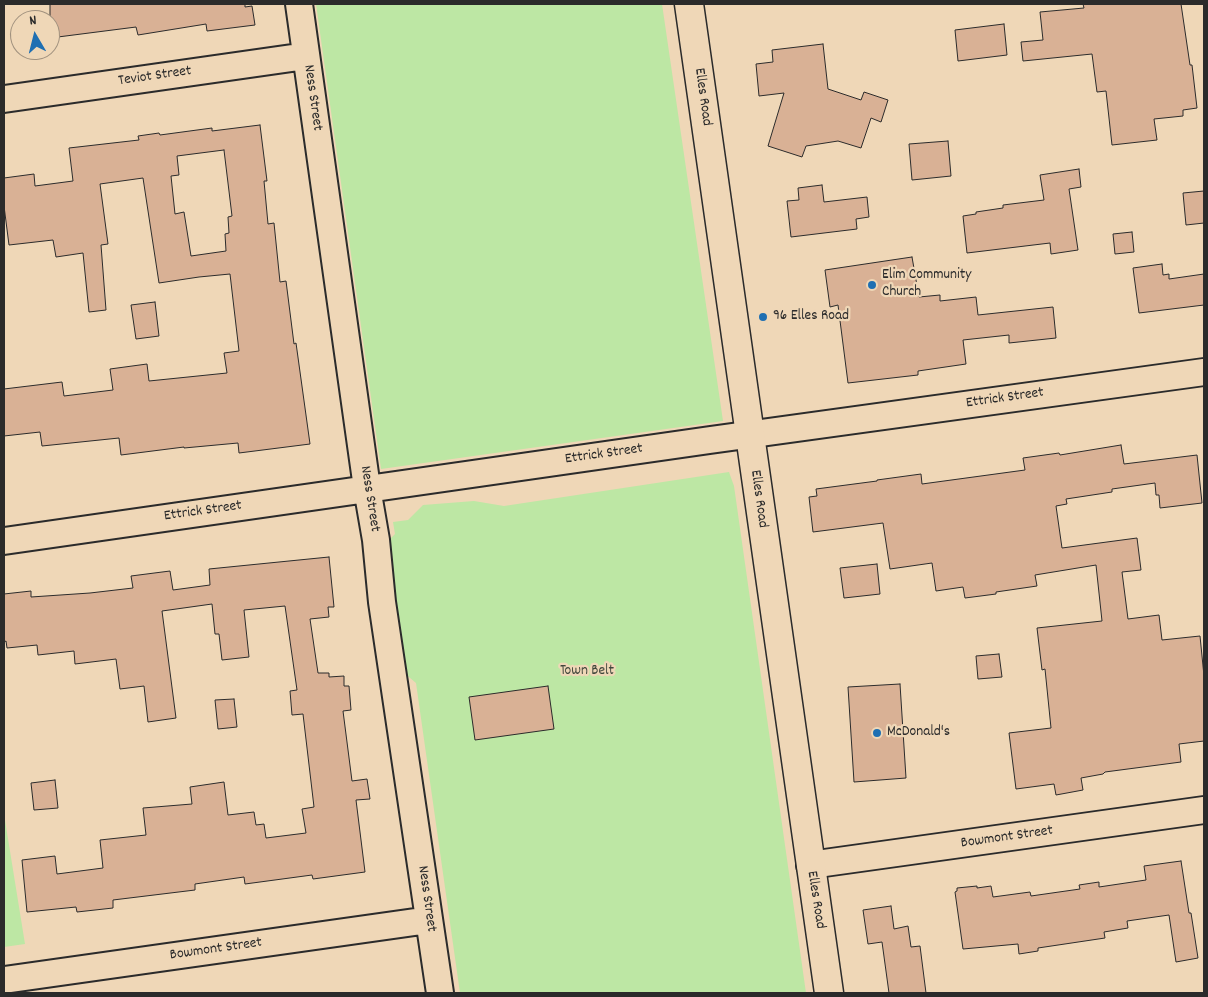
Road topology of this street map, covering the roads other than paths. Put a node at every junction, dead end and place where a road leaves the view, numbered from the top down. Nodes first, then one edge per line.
1 (299, 4) edge
2 (689, 4) edge
3 (306, 56) junction
4 (4, 99) edge
5 (1204, 372) edge
6 (749, 435) junction
7 (367, 488) junction
8 (4, 541) edge
9 (1204, 810) edge
10 (810, 865) junction
11 (429, 920) junction
12 (4, 980) edge
13 (440, 993) edge
14 (829, 993) edge

1 - 3 street, Ness Street
2 - 6 main road, Elles Road
3 - 4 street, Teviot Street
3 - 7 street, Ness Street
5 - 6 street, Ettrick Street
6 - 7 street, Ettrick Street
6 - 10 main road, Elles Road
7 - 8 street, Ettrick Street
7 - 11 street, Ness Street
9 - 10 street, Bowmont Street
10 - 14 main road, Elles Road
11 - 12 street, Bowmont Street
11 - 13 street, Ness Street

